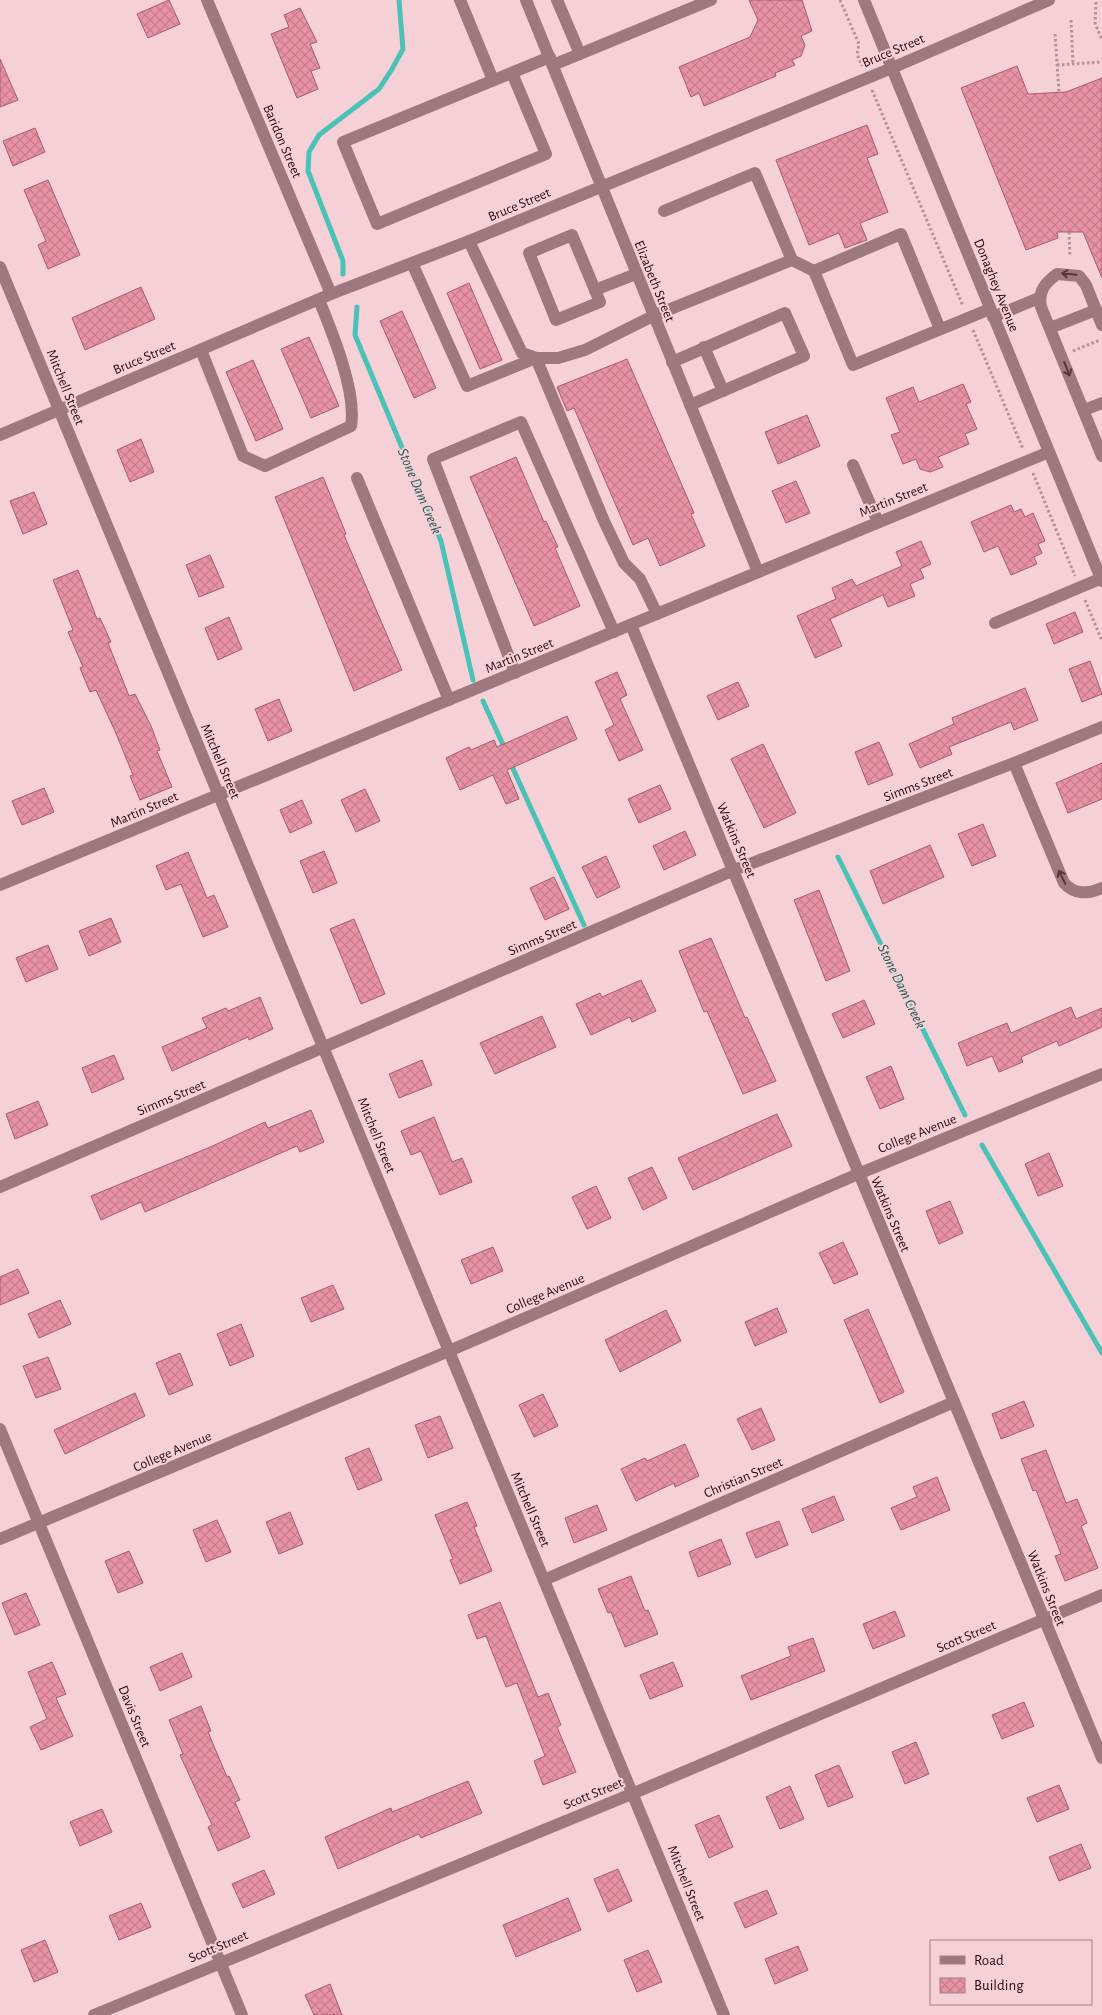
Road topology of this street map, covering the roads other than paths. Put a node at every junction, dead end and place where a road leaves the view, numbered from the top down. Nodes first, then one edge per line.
1 (207, 0) edge
2 (526, 0) edge
3 (557, 0) edge
4 (711, 0) edge
5 (864, 0) edge
6 (1049, 0) edge
7 (465, 2) edge
8 (580, 54) junction
9 (551, 61) junction
10 (892, 68) junction
11 (512, 73) junction
12 (493, 80) junction
13 (603, 186) junction
14 (664, 210) dead end
15 (469, 241) junction
16 (792, 260) junction
17 (412, 263) junction
18 (0, 267) edge
19 (814, 271) junction
20 (636, 274) junction
21 (595, 290) junction
22 (331, 294) junction
23 (1039, 298) junction
24 (319, 300) junction
25 (1096, 310) junction
26 (992, 312) junction
27 (653, 316) junction
28 (1102, 326) edge
29 (1050, 328) junction
30 (940, 329) junction
31 (704, 348) junction
32 (201, 350) junction
33 (536, 358) junction
34 (672, 362) junction
35 (723, 391) junction
36 (1102, 403) edge
37 (690, 405) junction
38 (59, 410) junction
39 (1084, 410) junction
40 (0, 435) edge
41 (1049, 452) junction
42 (1102, 456) edge
43 (853, 465) dead end
44 (357, 478) dead end
45 (878, 522) junction
46 (758, 572) junction
47 (1102, 579) edge
48 (657, 614) junction
49 (995, 623) dead end
50 (631, 625) junction
51 (614, 632) junction
52 (515, 673) junction
53 (449, 700) junction
54 (1102, 727) edge
55 (1014, 763) junction
56 (219, 794) junction
57 (734, 870) junction
58 (0, 885) edge
59 (1102, 888) edge
60 (324, 1047) junction
61 (1102, 1074) edge
62 (858, 1174) junction
63 (0, 1187) edge
64 (449, 1351) junction
65 (954, 1402) junction
66 (0, 1429) edge
67 (39, 1523) junction
68 (0, 1539) edge
69 (544, 1580) junction
70 (1102, 1595) edge
71 (1044, 1620) junction
72 (1102, 1758) edge
73 (634, 1792) junction
74 (219, 1962) junction
75 (94, 2015) edge
76 (242, 2015) edge
77 (724, 2015) edge

1 - 22 street, Baridon Street
2 - 9 street, Elizabeth Street
3 - 8 street
4 - 8 street
5 - 10 street, Donaghey Avenue
6 - 10 street, Bruce Street
7 - 12 street
8 - 9 street
9 - 11 street
9 - 13 street, Elizabeth Street
10 - 13 street, Bruce Street
10 - 26 street, Donaghey Avenue
11 - 12 street
11 - 12 street
13 - 15 street, Bruce Street
13 - 20 street, Elizabeth Street
14 - 16 street
15 - 17 street, Bruce Street
15 - 33 street
16 - 19 street
16 - 27 street
17 - 22 street, Bruce Street
17 - 33 street
18 - 38 street, Mitchell Street
19 - 30 street
19 - 30 street
20 - 21 street
20 - 27 street, Elizabeth Street
21 - 21 street
22 - 24 street, Bruce Street
25 -> 23 street
23 - 26 street
23 - 29 street
24 - 32 street, Bruce Street
24 - 32 street
25 - 28 street
25 - 29 street
26 - 30 street
26 - 41 street, Donaghey Avenue
27 - 33 street
27 - 34 street, Elizabeth Street
29 -> 39 street
31 - 34 street
31 - 35 street
31 - 35 street
32 - 38 street, Bruce Street
33 - 48 street
34 - 37 street, Elizabeth Street
35 - 37 street
36 - 39 street
37 - 46 street, Elizabeth Street
38 - 40 street, Bruce Street
38 - 56 street, Mitchell Street
39 - 42 street
41 - 45 street, Martin Street
41 - 47 street, Donaghey Avenue
43 - 45 street
44 - 53 street
45 - 46 street, Martin Street
46 - 48 street, Martin Street
47 - 49 street
48 - 50 street, Martin Street
50 - 51 street, Martin Street
50 - 57 street, Watkins Street
51 - 52 street, Martin Street
51 - 52 street
52 - 53 street, Martin Street
53 - 56 street, Martin Street
54 - 55 street, Simms Street
55 - 57 street, Simms Street
59 -> 55 street
56 - 58 street, Martin Street
56 - 60 street, Mitchell Street
57 - 60 street, Simms Street
57 - 62 street, Watkins Street
60 - 63 street, Simms Street
60 - 64 street, Mitchell Street
61 - 62 street, College Avenue
62 - 64 street, College Avenue
62 - 65 street, Watkins Street
64 - 67 street, College Avenue
64 - 69 street, Mitchell Street
65 - 69 street, Christian Street
65 - 71 street, Watkins Street
66 - 67 street, Davis Street
67 - 68 street, College Avenue
67 - 74 street, Davis Street
69 - 73 street, Mitchell Street
70 - 71 street, Scott Street
71 - 72 street, Watkins Street
71 - 73 street, Scott Street
73 - 74 street, Scott Street
73 - 77 street, Mitchell Street
74 - 75 street, Scott Street
74 - 76 street, Davis Street

